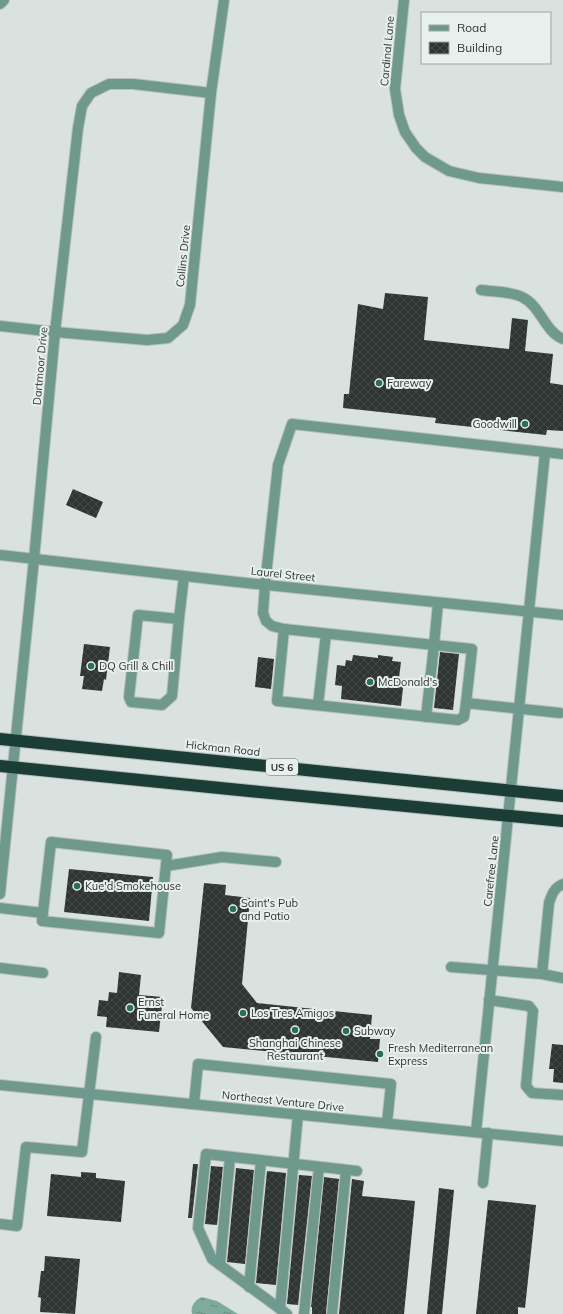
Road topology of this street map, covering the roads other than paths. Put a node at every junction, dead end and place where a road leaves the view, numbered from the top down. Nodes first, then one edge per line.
1 (4, 0) edge
2 (224, 0) edge
3 (404, 0) edge
4 (0, 4) edge
5 (211, 93) junction
6 (563, 187) edge
7 (481, 290) dead end
8 (0, 326) edge
9 (55, 332) junction
10 (563, 339) edge
11 (546, 452) junction
12 (563, 454) edge
13 (0, 555) edge
14 (34, 560) junction
15 (184, 576) junction
16 (265, 585) junction
17 (438, 603) junction
18 (528, 612) junction
19 (563, 615) edge
20 (179, 619) junction
21 (284, 629) junction
22 (326, 634) junction
23 (434, 645) junction
24 (466, 703) junction
25 (318, 705) junction
26 (519, 708) junction
27 (560, 713) dead end
28 (426, 717) junction
29 (0, 739) edge
30 (16, 740) junction
31 (0, 766) edge
32 (13, 767) junction
33 (510, 791) junction
34 (563, 796) edge
35 (509, 815) junction
36 (563, 821) edge
37 (276, 862) dead end
38 (166, 866) junction
39 (563, 884) edge
40 (0, 894) edge
41 (0, 908) edge
42 (43, 913) junction
43 (451, 966) dead end
44 (0, 968) edge
45 (492, 970) junction
46 (43, 973) dead end
47 (542, 974) junction
48 (563, 978) edge
49 (489, 1000) junction
50 (96, 1037) dead end
51 (0, 1085) edge
52 (89, 1094) junction
53 (563, 1096) edge
54 (194, 1104) junction
55 (298, 1114) junction
56 (387, 1123) junction
57 (476, 1132) junction
58 (488, 1133) junction
59 (563, 1141) edge
60 (230, 1157) junction
61 (261, 1161) junction
62 (293, 1164) junction
63 (319, 1167) junction
64 (346, 1170) junction
65 (357, 1171) dead end
66 (483, 1183) dead end
67 (0, 1224) edge
68 (220, 1265) junction
69 (249, 1287) junction
70 (283, 1311) edge
71 (304, 1314) edge
72 (332, 1314) edge

1 - 4 street
2 - 5 street, Collins Drive
3 - 6 street, Cardinal Lane
5 - 9 street, Dartmoor Drive
5 - 9 street, Collins Drive
7 - 10 street
8 - 9 street, Collins Drive
9 - 14 street, Dartmoor Drive
11 - 12 street
11 - 16 street
11 - 18 street, Carefree Lane
13 - 14 street, Laurel Street
14 - 15 street, Laurel Street
14 - 30 street, Dartmoor Drive
15 - 16 street, Laurel Street
15 - 20 street
16 - 17 street, Laurel Street
16 - 21 street
17 - 18 street, Laurel Street
17 - 23 street
18 - 19 street, Laurel Street
18 - 26 street, Carefree Lane
20 - 20 street
21 - 22 street
21 - 25 street
22 - 23 street
22 - 25 street
23 - 24 street
23 - 28 street
24 - 26 street
24 - 28 street
25 - 28 street
26 - 27 street
26 - 33 street, Carefree Lane
29 - 30 highway, Hickman Road / US 6
30 - 32 street, Dartmoor Drive
30 - 33 highway, Hickman Road / US 6
31 - 32 highway
32 - 35 highway
32 - 40 street, Dartmoor Drive
33 - 34 highway, Hickman Road / US 6
33 - 35 street, Carefree Lane
35 - 36 highway
35 - 45 street, Carefree Lane
37 - 38 street
38 - 42 street
38 - 42 street
39 - 47 street
41 - 42 street
43 - 45 street
44 - 46 street
45 - 47 street
45 - 49 street, Carefree Lane
47 - 48 street
49 - 53 street
49 - 57 street, Carefree Lane
50 - 52 street
51 - 52 street, Northeast Venture Drive
52 - 54 street, Northeast Venture Drive
52 - 67 street
54 - 55 street, Northeast Venture Drive
54 - 56 street
55 - 56 street, Northeast Venture Drive
55 - 62 street
56 - 57 street, Northeast Venture Drive
57 - 58 street, Northeast Venture Drive
58 - 59 street, Northeast Venture Drive
58 - 66 street
60 - 61 street
60 - 68 street
60 - 68 street
61 - 62 street
61 - 69 street
62 - 63 street
62 - 70 street
63 - 64 street
63 - 71 street
64 - 65 street
64 - 72 street
68 - 69 street
69 - 70 street

